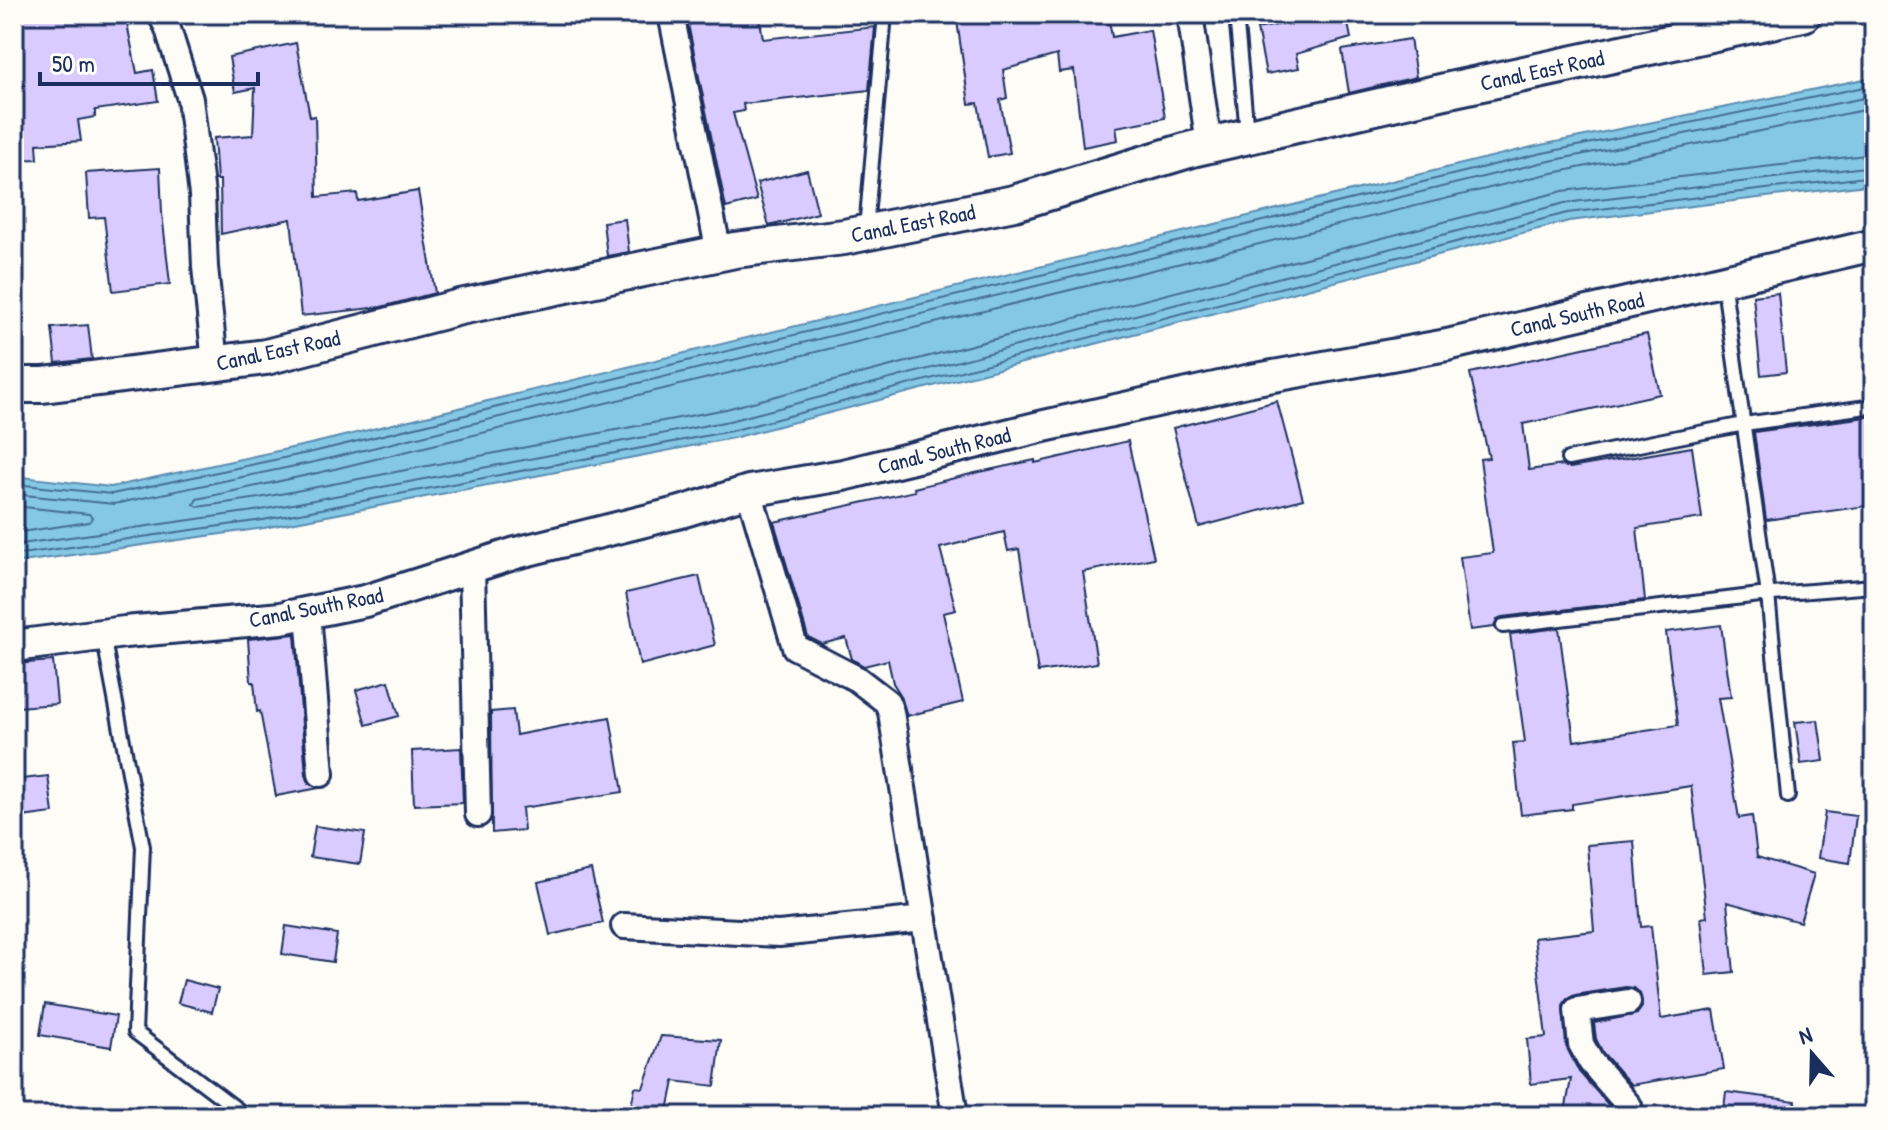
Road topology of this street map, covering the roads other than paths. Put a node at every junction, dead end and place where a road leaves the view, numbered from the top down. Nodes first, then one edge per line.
1 (160, 14) edge
2 (671, 14) edge
3 (885, 14) edge
4 (1190, 14) edge
5 (1236, 14) edge
6 (1803, 14) edge
7 (1248, 137) junction
8 (1209, 145) junction
9 (866, 232) junction
10 (1874, 245) edge
11 (719, 253) junction
12 (1723, 280) junction
13 (215, 363) junction
14 (14, 385) edge
15 (1874, 406) edge
16 (1744, 424) junction
17 (1568, 459) dead end
18 (749, 491) junction
19 (472, 567) junction
20 (1874, 586) edge
21 (1768, 595) junction
22 (308, 613) junction
23 (1503, 626) dead end
24 (103, 635) junction
25 (14, 646) edge
26 (321, 774) dead end
27 (1788, 796) dead end
28 (478, 814) dead end
29 (924, 919) junction
30 (624, 926) dead end
31 (1628, 1002) dead end
32 (246, 1116) edge
33 (955, 1116) edge
34 (1627, 1116) edge

1 - 13 street
2 - 11 street
3 - 9 lane
4 - 8 street
5 - 7 lane
6 - 7 main road, Canal East Road
7 - 8 main road, Canal East Road
8 - 9 main road, Canal East Road
9 - 11 main road, Canal East Road
10 - 12 street, Canal South Road
11 - 13 main road, Canal East Road
12 - 16 lane
12 - 18 street, Canal South Road
13 - 14 main road, Canal East Road
15 - 16 lane
16 - 17 lane
16 - 21 lane
18 - 19 street, Canal South Road
18 - 29 street
19 - 22 street, Canal South Road
19 - 28 street
20 - 21 lane
21 - 23 lane
21 - 27 lane
22 - 24 street, Canal South Road
22 - 26 street
24 - 25 street, Canal South Road
24 - 32 lane
29 - 30 street
29 - 33 street
31 - 34 street

